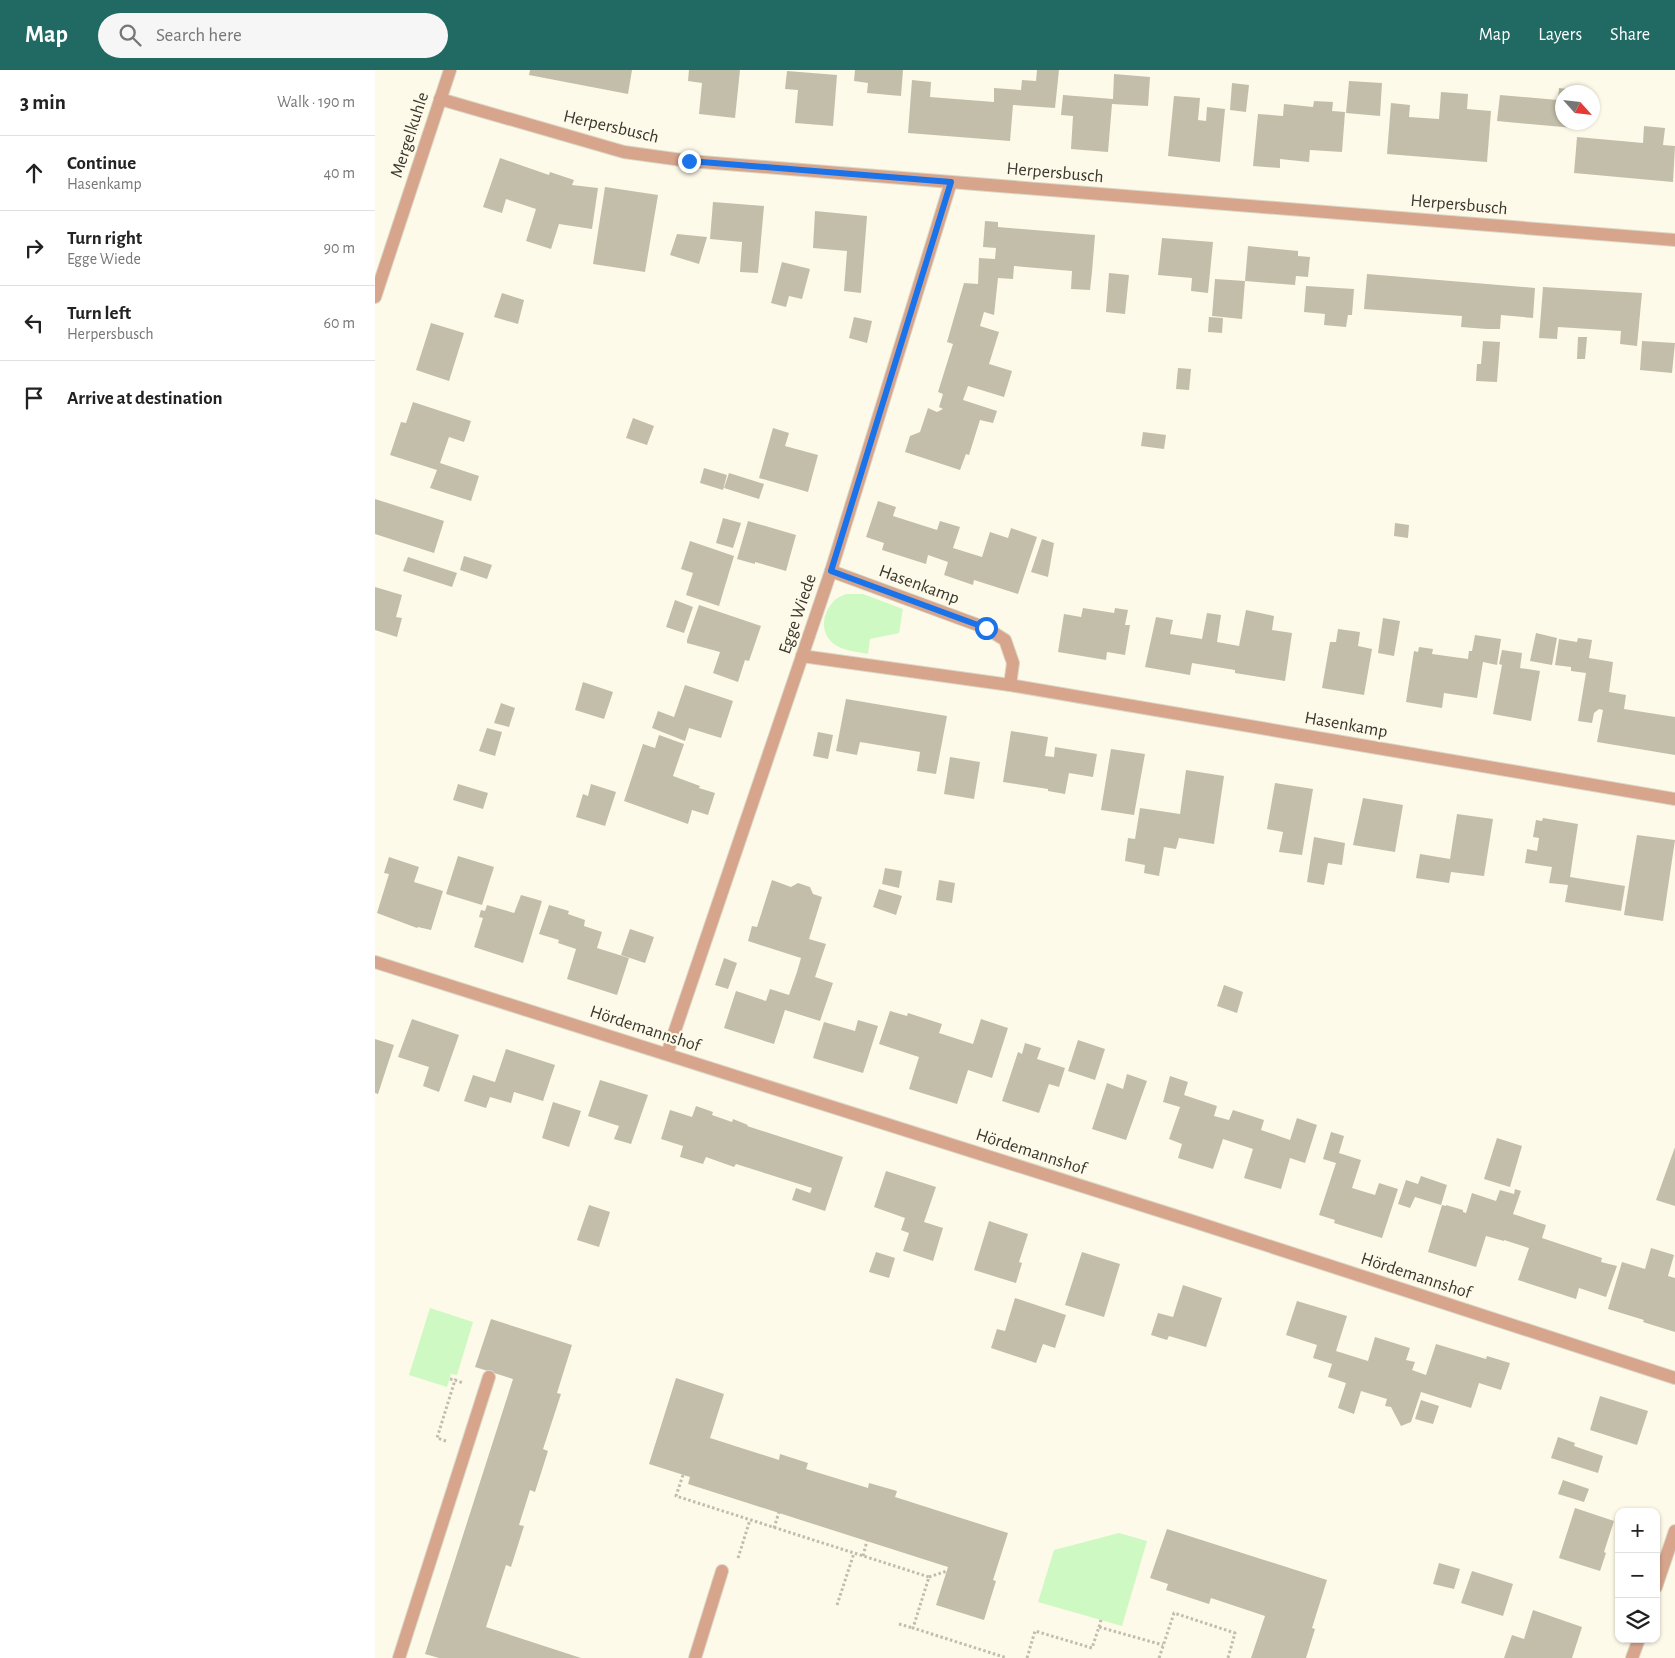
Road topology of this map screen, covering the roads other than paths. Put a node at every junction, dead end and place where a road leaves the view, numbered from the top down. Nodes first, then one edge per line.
1 (450, 70) edge
2 (440, 98) junction
3 (951, 182) junction
4 (1675, 240) edge
5 (375, 297) edge
6 (831, 571) junction
7 (802, 656) junction
8 (1010, 685) junction
9 (1675, 799) edge
10 (375, 962) edge
11 (667, 1054) junction
12 (489, 1377) dead end
13 (1675, 1378) edge
14 (1675, 1531) edge
15 (722, 1571) dead end
16 (1660, 1575) edge
17 (1638, 1643) edge
18 (399, 1658) edge
19 (695, 1658) edge
20 (1632, 1658) edge

1 - 2 street, Mergelkuhle
2 - 3 street, Herpersbusch
2 - 5 street, Mergelkuhle
3 - 4 street, Herpersbusch
3 - 6 street, Egge Wiede
6 - 7 street, Egge Wiede
6 - 8 street, Hasenkamp
7 - 8 street, Hasenkamp
7 - 11 street, Egge Wiede
8 - 9 street, Hasenkamp
10 - 11 street, Hördemannshof
11 - 13 street, Hördemannshof
12 - 18 street
14 - 16 street
15 - 19 street
17 - 20 street

